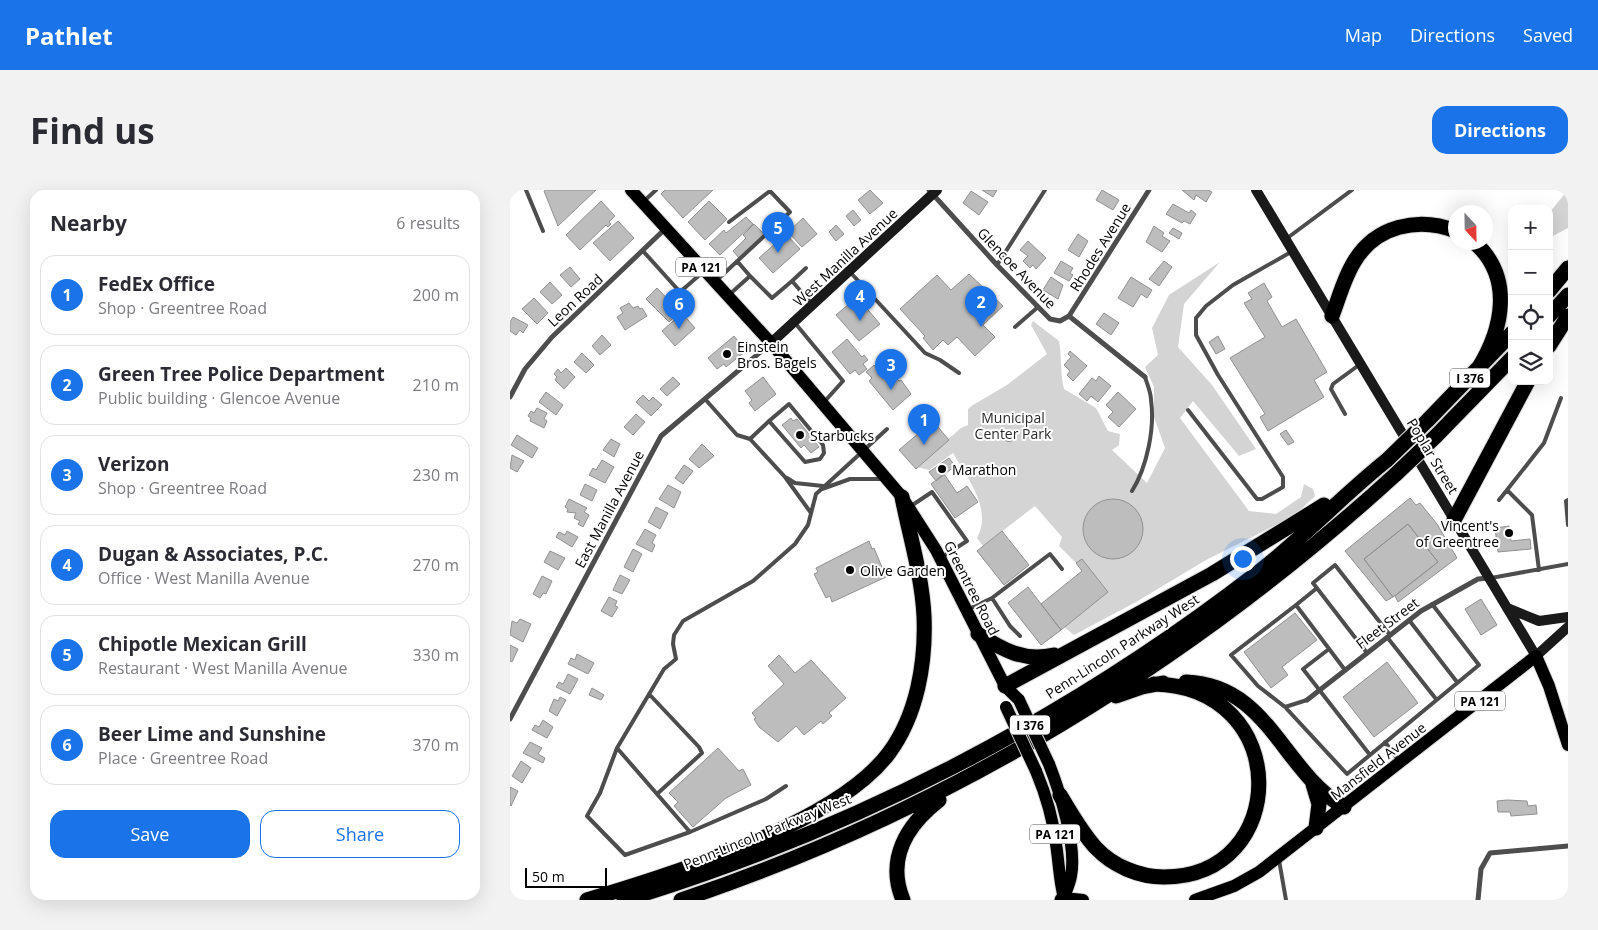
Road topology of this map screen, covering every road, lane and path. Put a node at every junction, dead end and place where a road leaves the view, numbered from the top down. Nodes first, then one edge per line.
1 (526, 190) edge
2 (631, 190) edge
3 (656, 190) edge
4 (1045, 190) edge
5 (1149, 190) edge
6 (1256, 190) edge
7 (1352, 190) edge
8 (933, 191) edge
9 (643, 202) junction
10 (730, 222) dead end
11 (666, 228) junction
12 (1448, 229) edge
13 (542, 231) dead end
14 (1286, 239) junction
15 (1481, 250) edge
16 (643, 251) junction
17 (1293, 251) junction
18 (737, 261) junction
19 (997, 265) junction
20 (806, 268) dead end
21 (1568, 268) edge
22 (705, 270) junction
23 (849, 271) junction
24 (750, 276) junction
25 (715, 282) junction
26 (792, 282) junction
27 (1553, 286) edge
28 (1568, 294) edge
29 (727, 296) junction
30 (813, 305) junction
31 (1038, 307) junction
32 (1553, 311) edge
33 (1069, 316) junction
34 (1332, 316) junction
35 (1568, 316) edge
36 (795, 323) junction
37 (1015, 327) dead end
38 (1508, 337) edge
39 (1553, 340) edge
40 (770, 344) junction
41 (1508, 362) edge
42 (1361, 364) junction
43 (1478, 369) junction
44 (959, 374) dead end
45 (1145, 377) joint
46 (1526, 385) edge
47 (510, 397) edge
48 (1561, 398) dead end
49 (705, 399) junction
50 (822, 404) junction
51 (1188, 410) dead end
52 (1345, 414) dead end
53 (769, 421) junction
54 (887, 429) dead end
55 (750, 439) junction
56 (862, 451) junction
57 (1385, 461) junction
58 (785, 477) junction
59 (886, 479) junction
60 (824, 486) junction
61 (820, 490) junction
62 (1507, 490) junction
63 (1132, 491) dead end
64 (1499, 500) dead end
65 (1568, 500) edge
66 (905, 502) junction
67 (812, 514) junction
68 (1454, 520) junction
69 (1568, 524) edge
70 (941, 558) junction
71 (1568, 564) edge
72 (1062, 569) dead end
73 (1539, 570) junction
74 (1489, 578) junction
75 (1316, 588) junction
76 (992, 598) junction
77 (1296, 604) junction
78 (1432, 604) junction
79 (1507, 608) junction
80 (967, 610) junction
81 (1568, 617) edge
82 (1409, 620) junction
83 (1568, 627) edge
84 (978, 634) junction
85 (1020, 636) dead end
86 (1388, 636) junction
87 (1070, 649) junction
88 (1329, 649) junction
89 (1367, 653) junction
90 (1536, 656) junction
91 (1345, 670) junction
92 (1458, 682) junction
93 (1154, 684) junction
94 (1004, 686) junction
95 (1320, 690) junction
96 (649, 694) junction
97 (1436, 699) junction
98 (1307, 700) joint
99 (1285, 707) junction
100 (1077, 716) junction
101 (510, 719) edge
102 (1384, 742) junction
103 (1568, 745) edge
104 (617, 748) junction
105 (1370, 755) junction
106 (1400, 763) junction
107 (969, 778) junction
108 (1312, 783) junction
109 (786, 786) dead end
110 (657, 794) junction
111 (1060, 795) junction
112 (1344, 807) junction
113 (1316, 828) junction
114 (690, 832) junction
115 (1568, 846) edge
116 (1279, 857) junction
117 (1063, 899) edge
118 (587, 900) edge
119 (624, 900) edge
120 (681, 900) edge
121 (904, 900) edge
122 (1083, 900) edge
123 (1195, 900) edge
124 (1286, 900) edge
125 (1478, 900) edge

1 - 13 lane
2 - 9 main road, Greentree Road / PA 121
3 - 9 lane
4 - 19 lane
5 - 33 street, Rhodes Avenue
6 - 14 main road, Poplar Street
7 - 14 lane
8 - 19 street, Glencoe Avenue
8 - 23 main road, West Manilla Avenue
9 - 11 main road, Greentree Road / PA 121
10 - 18 lane
11 - 16 street, Leon Road
11 - 22 main road, Greentree Road / PA 121
12 - 34 highway
14 - 17 main road, Poplar Street
15 - 43 highway
16 - 22 lane
16 - 47 street, Leon Road
17 - 34 main road, Poplar Street
17 - 51 lane
18 - 24 lane
18 - 25 lane
19 - 31 street, Glencoe Avenue
20 - 26 lane
21 - 27 highway
22 - 25 main road, Greentree Road / PA 121
23 - 30 main road, West Manilla Avenue
23 - 44 lane
24 - 26 lane
24 - 29 lane
25 - 29 main road, Greentree Road / PA 121
26 - 30 lane
28 - 32 highway
29 - 40 main road, Greentree Road / PA 121
30 - 36 main road, West Manilla Avenue
31 - 33 street, Glencoe Avenue
31 - 37 lane
33 - 45 street, Glencoe Avenue
34 - 42 main road, Poplar Street
35 - 39 highway
36 - 40 main road, West Manilla Avenue
36 - 50 lane
38 - 43 highway, Penn-Lincoln Parkway West / I 376
40 - 49 street, East Manilla Avenue
40 - 50 main road, Greentree Road / PA 121
41 - 100 highway, I 376, bridge
42 - 52 lane
42 - 68 main road, Poplar Street
43 - 57 highway, Penn-Lincoln Parkway West / I 376, bridge
45 - 63 lane
46 - 68 highway
48 - 62 lane
49 - 55 lane
49 - 101 street, East Manilla Avenue
50 - 56 main road, Greentree Road / PA 121
53 - 53 lane
53 - 55 lane
54 - 56 lane
55 - 58 lane
56 - 59 main road, Greentree Road / PA 121
56 - 60 lane
57 - 87 highway
57 - 119 highway, Penn-Lincoln Parkway West / I 376
58 - 60 lane
58 - 67 lane
59 - 61 lane
59 - 66 main road, Greentree Road / PA 121
60 - 61 lane
61 - 67 lane
62 - 64 lane
62 - 73 lane
65 - 69 lane
66 - 70 main road, Greentree Road / PA 121
66 - 70 lane
66 - 118 highway
67 - 96 lane
68 - 74 main road, Poplar Street
70 - 80 main road, Greentree Road / PA 121
71 - 73 lane
72 - 76 lane
73 - 74 lane
74 - 78 street, Fleet Street
74 - 79 main road, Poplar Street
75 - 77 lane
75 - 86 lane
75 - 89 lane
76 - 80 lane
76 - 85 lane
77 - 88 lane
77 - 99 lane
78 - 82 street, Fleet Street
78 - 92 lane
79 - 81 main road
79 - 90 main road, Poplar Street
80 - 84 main road, Greentree Road / PA 121
82 - 86 street, Fleet Street
82 - 92 lane
83 - 90 main road, Mansfield Avenue
84 - 87 highway
84 - 94 main road, Greentree Road / PA 121
86 - 89 street, Fleet Street
86 - 97 lane
87 - 94 highway
88 - 91 lane
88 - 95 lane
89 - 91 street, Fleet Street
90 - 103 main road, Poplar Street
90 - 106 main road, Mansfield Avenue / PA 121
91 - 95 street, Fleet Street
92 - 97 lane
93 - 100 highway
93 - 108 highway
93 - 111 highway
94 - 111 main road, Greentree Road / PA 121, bridge
94 - 117 main road, Greentree Road / PA 121, bridge
95 - 98 street, Fleet Street
95 - 105 lane
96 - 104 lane
96 - 110 lane
97 - 102 lane
98 - 99 lane
99 - 105 lane
100 - 107 highway, I 376
102 - 105 lane
102 - 106 lane
104 - 110 lane
104 - 114 lane
106 - 112 main road, Mansfield Avenue / PA 121
107 - 120 highway, I 376
107 - 121 highway
108 - 112 highway
108 - 113 highway
109 - 114 lane
110 - 114 lane
111 - 117 main road, Greentree Road / PA 121
112 - 113 main road, Mansfield Avenue / PA 121
113 - 116 main road, Mansfield Avenue / PA 121
115 - 125 street
116 - 123 main road, Mansfield Avenue / PA 121
116 - 124 lane
117 - 122 main road

